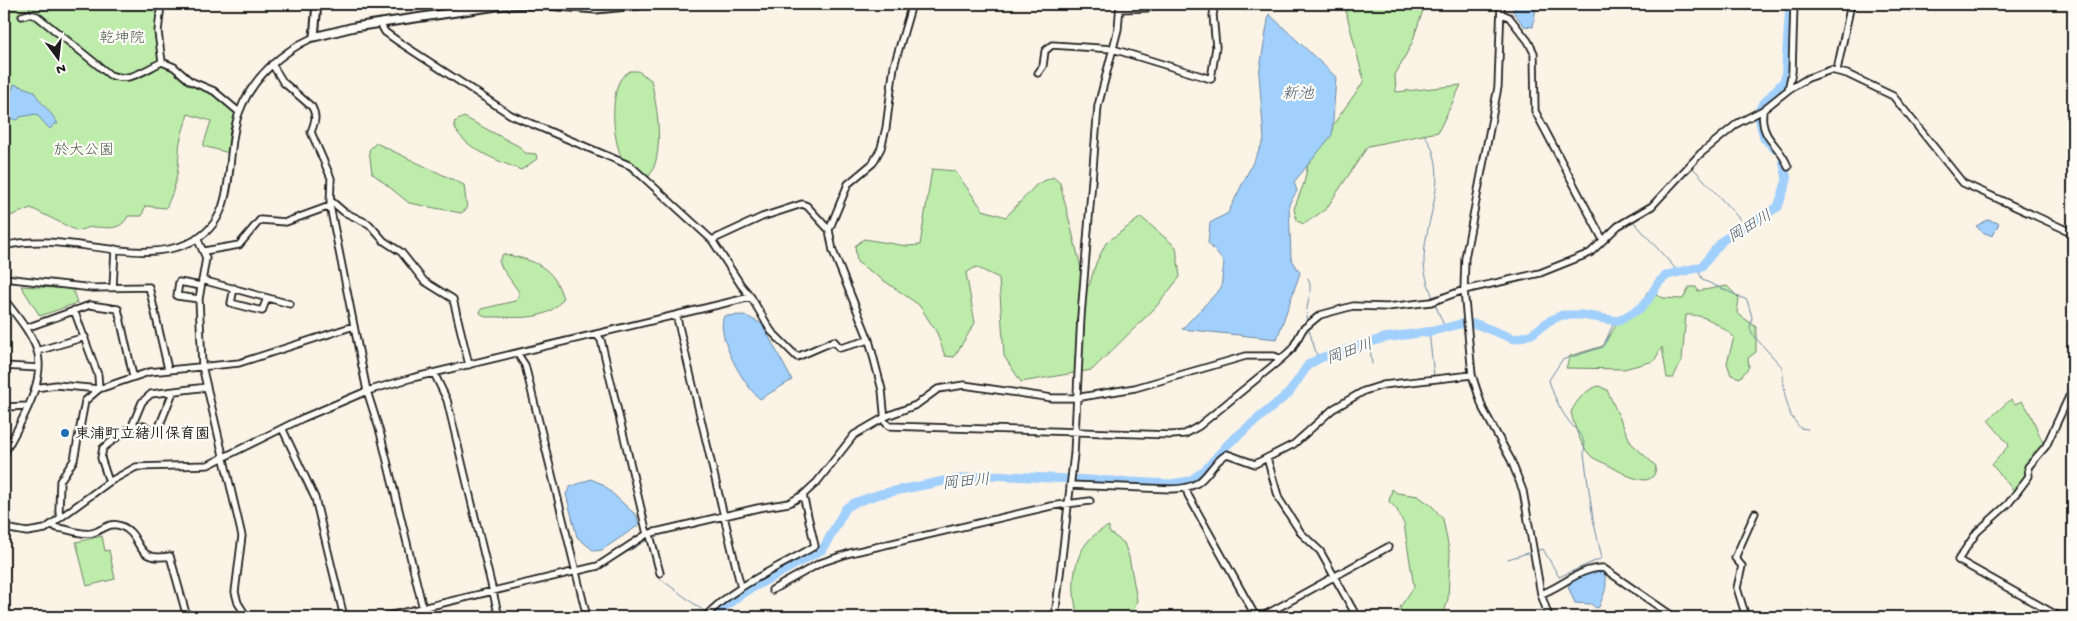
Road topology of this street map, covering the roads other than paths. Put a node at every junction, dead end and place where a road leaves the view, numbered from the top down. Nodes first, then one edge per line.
1 (161, 4) edge
2 (316, 4) edge
3 (648, 4) edge
4 (912, 4) edge
5 (1154, 4) edge
6 (1215, 4) edge
7 (1501, 4) edge
8 (1794, 4) edge
9 (1851, 4) edge
10 (585, 6) edge
11 (1120, 6) edge
12 (1502, 14) junction
13 (22, 16) dead end
14 (380, 24) junction
15 (314, 37) junction
16 (1113, 49) junction
17 (162, 62) junction
18 (272, 64) junction
19 (1837, 70) junction
20 (1038, 73) dead end
21 (1788, 90) junction
22 (1761, 111) junction
23 (239, 112) junction
24 (1788, 167) dead end
25 (330, 203) junction
26 (829, 230) junction
27 (2073, 234) edge
28 (197, 238) junction
29 (712, 240) junction
30 (1603, 240) junction
31 (4, 247) edge
32 (115, 249) junction
33 (204, 251) junction
34 (4, 262) edge
35 (4, 278) edge
36 (202, 283) junction
37 (113, 287) junction
38 (234, 288) junction
39 (1464, 290) junction
40 (751, 297) junction
41 (267, 298) junction
42 (4, 299) edge
43 (199, 299) junction
44 (290, 304) dead end
45 (74, 310) junction
46 (672, 316) junction
47 (354, 326) junction
48 (26, 328) junction
49 (596, 334) junction
50 (85, 337) junction
51 (869, 340) junction
52 (37, 351) junction
53 (517, 353) junction
54 (1281, 359) junction
55 (469, 365) junction
56 (4, 366) edge
57 (202, 366) junction
58 (39, 368) junction
59 (168, 369) junction
60 (434, 373) junction
61 (1472, 375) junction
62 (134, 376) junction
63 (207, 387) junction
64 (35, 388) junction
65 (2073, 388) edge
66 (99, 389) junction
67 (367, 391) junction
68 (173, 392) junction
69 (1075, 398) junction
70 (4, 406) edge
71 (28, 406) junction
72 (884, 418) junction
73 (132, 426) junction
74 (283, 430) junction
75 (1076, 432) junction
76 (4, 454) edge
77 (224, 457) junction
78 (1267, 458) junction
79 (109, 482) junction
80 (1070, 484) junction
81 (1186, 488) junction
82 (803, 495) junction
83 (1090, 501) dead end
84 (1068, 504) junction
85 (1755, 514) dead end
86 (61, 516) junction
87 (724, 516) junction
88 (52, 525) junction
89 (4, 528) edge
90 (649, 534) junction
91 (1388, 547) dead end
92 (576, 572) junction
93 (660, 573) dead end
94 (1334, 576) junction
95 (741, 588) junction
96 (772, 590) dead end
97 (492, 592) junction
98 (1541, 594) junction
99 (423, 608) junction
100 (187, 617) edge
101 (247, 617) edge
102 (344, 617) edge
103 (384, 617) edge
104 (425, 617) edge
105 (498, 617) edge
106 (587, 617) edge
107 (705, 617) edge
108 (1055, 617) edge
109 (1256, 617) edge
110 (1261, 617) edge
111 (1357, 617) edge
112 (1549, 617) edge
113 (1674, 617) edge
114 (1746, 617) edge
115 (2060, 617) edge

1 - 17 street
2 - 15 main road
3 - 10 main road
4 - 26 street
5 - 11 street
6 - 16 street
7 - 12 street
8 - 21 street
9 - 19 street
10 - 14 main road
11 - 16 street
12 - 30 street
12 - 39 street
13 - 17 street
14 - 15 main road
14 - 29 street
15 - 18 street
16 - 20 street
16 - 69 street
17 - 23 street
18 - 23 street
18 - 25 street
19 - 21 street
19 - 27 street
21 - 22 street
22 - 24 street
22 - 30 street
23 - 28 street
25 - 33 street
25 - 47 street
25 - 55 street
26 - 29 street
26 - 51 street
28 - 32 street
28 - 33 street
29 - 40 street
30 - 39 street
31 - 32 street
31 - 34 street
32 - 37 street
33 - 36 street
35 - 37 street
36 - 38 street
36 - 43 street
36 - 43 street
37 - 59 street
38 - 41 street
38 - 41 street
39 - 54 street
39 - 61 street
40 - 46 street
40 - 51 street
41 - 44 street
42 - 48 street
43 - 57 street
45 - 48 street
45 - 50 street
45 - 62 street
46 - 49 street
46 - 87 street
47 - 57 street
47 - 67 street
48 - 52 street
49 - 53 street
49 - 90 street
50 - 52 street
50 - 66 street
51 - 72 street
52 - 58 street
53 - 55 street
53 - 92 street
54 - 69 street
54 - 75 street
55 - 60 street
56 - 58 street
57 - 59 street
57 - 63 street
58 - 64 street
59 - 62 street
60 - 67 street
60 - 97 street
61 - 78 street
61 - 98 street
62 - 66 street
63 - 68 street
63 - 77 street
64 - 66 street
64 - 71 street
65 - 115 street
66 - 86 street
67 - 74 street
67 - 99 street
68 - 73 street
68 - 73 street
69 - 72 street
69 - 75 street
70 - 71 street
71 - 76 street
72 - 75 street
72 - 82 street
73 - 79 street
74 - 77 street
74 - 102 street
75 - 80 street
77 - 79 street
77 - 101 street
78 - 81 street
78 - 94 street
79 - 86 street
80 - 81 street
80 - 84 street
81 - 109 street
82 - 87 street
82 - 95 street
83 - 84 street
84 - 96 street
84 - 108 street
85 - 114 street
86 - 88 street
87 - 90 street
87 - 95 street
88 - 89 street
88 - 100 street
90 - 92 street
90 - 93 street
91 - 94 street
92 - 97 street
92 - 106 street
94 - 110 street
94 - 111 street
95 - 107 street
97 - 99 street
97 - 105 street
98 - 112 street
98 - 113 street
99 - 103 street
99 - 104 street

